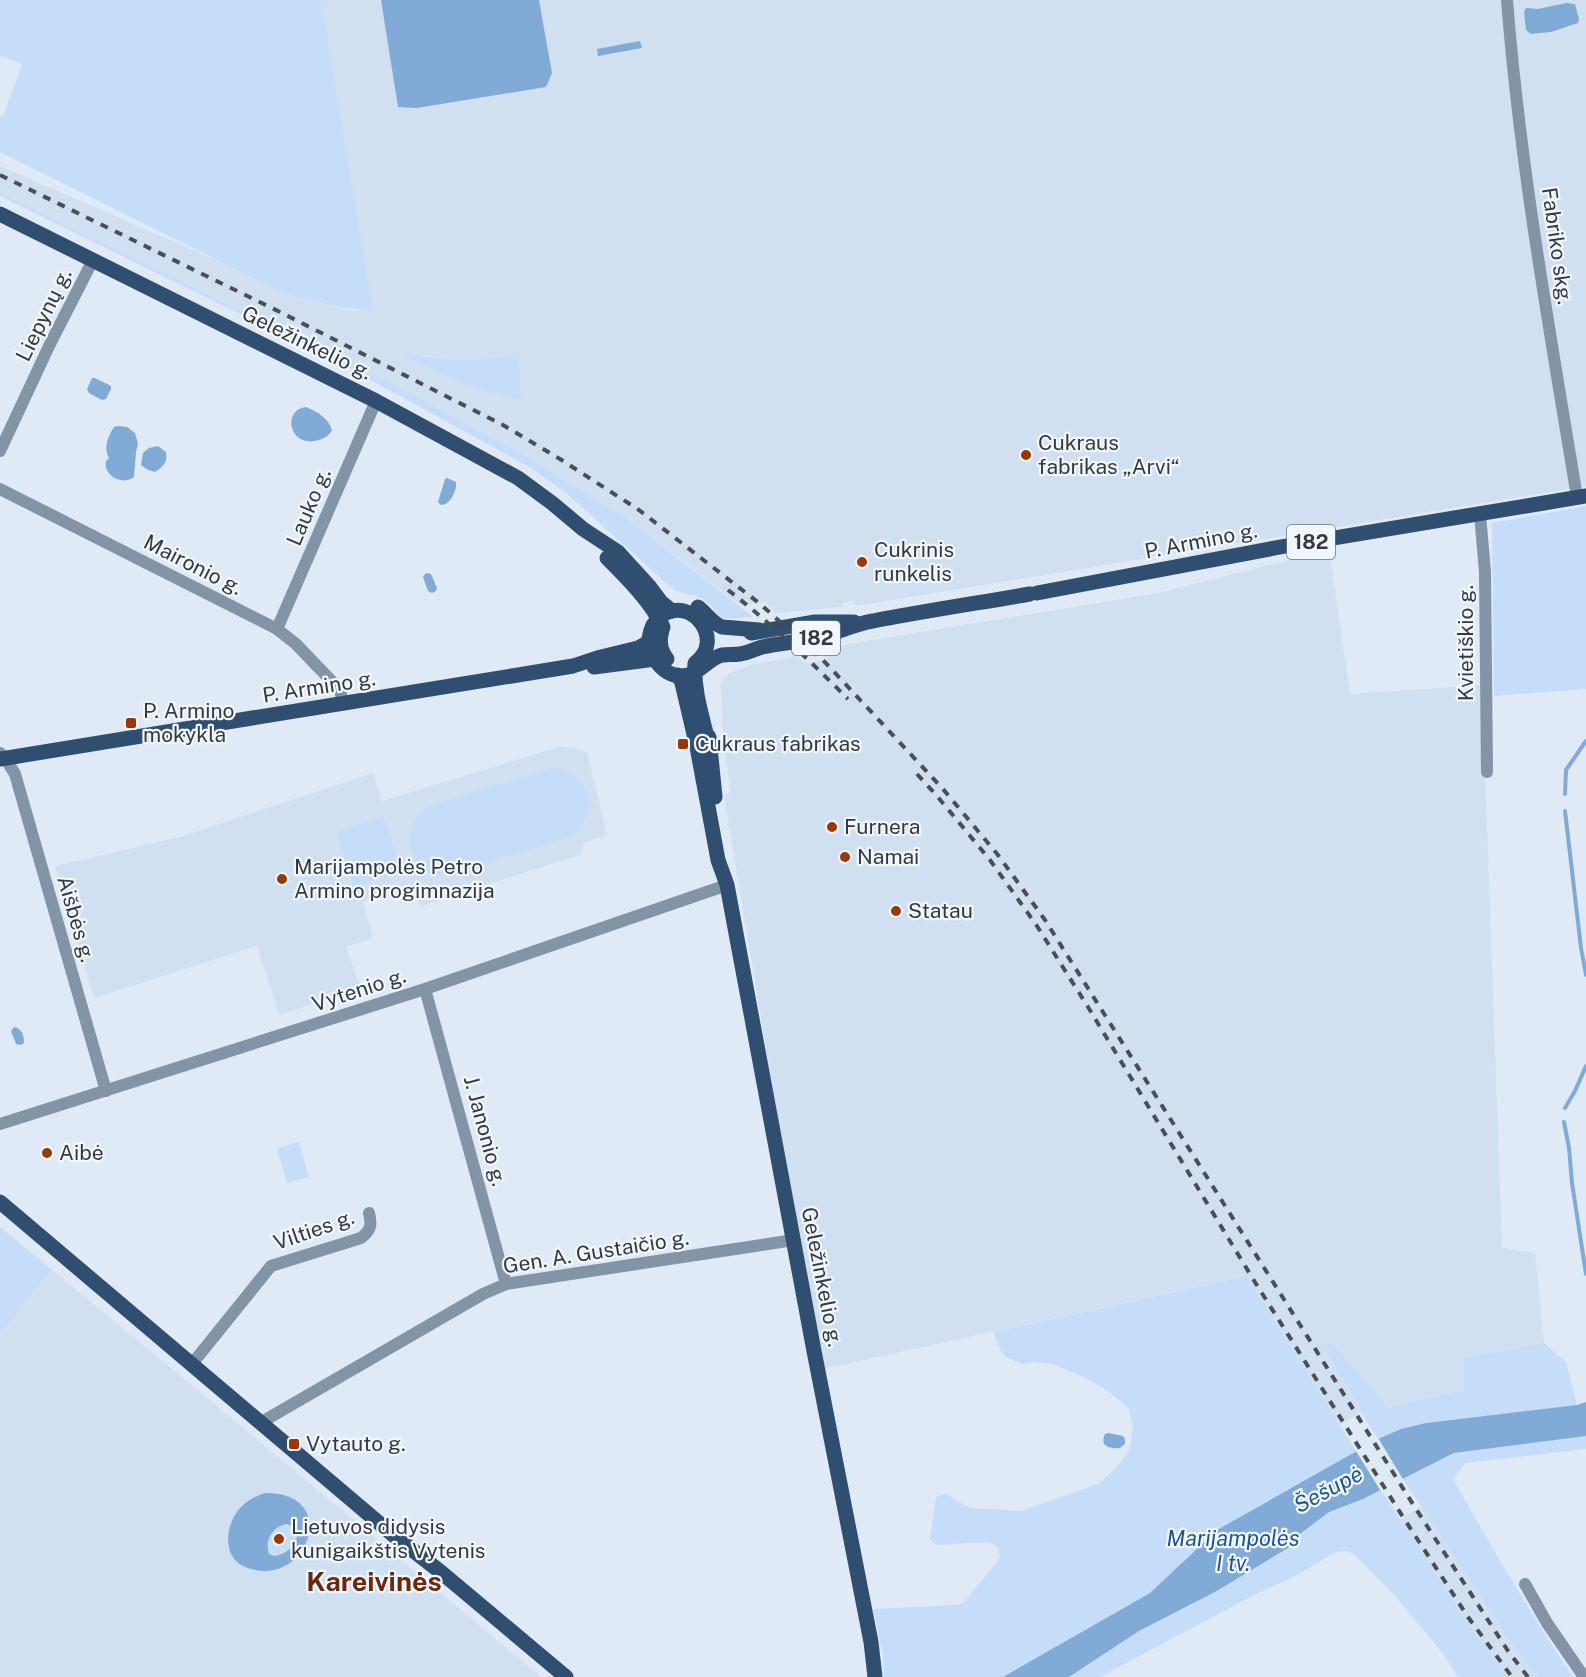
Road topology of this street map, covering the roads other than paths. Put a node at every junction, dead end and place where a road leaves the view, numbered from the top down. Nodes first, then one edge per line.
1 (1508, 0) edge
2 (0, 214) edge
3 (93, 260) junction
4 (376, 401) junction
5 (0, 452) edge
6 (0, 489) edge
7 (1582, 496) edge
8 (1480, 513) junction
9 (613, 555) junction
10 (869, 621) junction
11 (658, 625) junction
12 (278, 629) junction
13 (759, 630) junction
14 (706, 633) junction
15 (761, 647) junction
16 (706, 649) junction
17 (660, 659) junction
18 (573, 666) junction
19 (698, 667) junction
20 (678, 675) junction
21 (343, 704) junction
22 (2, 757) edge
23 (1487, 772) dead end
24 (727, 885) junction
25 (425, 990) junction
26 (106, 1091) junction
27 (0, 1124) edge
28 (0, 1202) edge
29 (369, 1213) dead end
30 (794, 1240) junction
31 (506, 1284) junction
32 (192, 1364) junction
33 (260, 1423) junction
34 (1525, 1584) dead end
35 (566, 1677) edge
36 (876, 1677) edge
37 (1584, 1677) edge

1 - 7 street, Fabriko skg.
2 - 3 main road, Geležinkelio g.
3 - 4 main road, Geležinkelio g.
3 - 5 street, Liepynų g.
4 - 9 main road, Geležinkelio g.
4 - 12 street, Lauko g.
6 - 12 street, Maironio g.
7 - 8 main road, P. Armino g. / 182
8 - 10 main road, P. Armino g. / 182
8 - 23 street, Kvietiškio g.
9 - 11 main road, Geležinkelio g.
9 - 11 main road, Geležinkelio g.
9 - 13 main road
10 - 13 main road, P. Armino g. / 182
10 - 15 main road, P. Armino g. / 182
11 - 14 main road
11 - 17 main road
11 - 17 main road
11 - 18 main road, P. Armino g.
12 - 21 street, Maironio g.
13 - 14 main road, P. Armino g. / 182
14 - 16 main road
15 - 16 main road, P. Armino g. / 182
15 - 19 main road, P. Armino g.
16 - 19 main road
17 - 18 main road, P. Armino g.
17 - 19 main road, P. Armino g.
17 - 20 main road
18 - 21 main road, P. Armino g.
19 - 20 main road, P. Armino g.
19 - 24 main road, Geležinkelio g.
20 - 24 main road, Geležinkelio g.
21 - 22 main road, P. Armino g.
22 - 26 street, Aišbės g.
24 - 25 street, Vytenio g.
24 - 30 main road, Geležinkelio g.
25 - 26 street, Vytenio g.
25 - 31 street, J. Janonio g.
26 - 27 street, Vytenio g.
28 - 32 main road
29 - 32 street, Vilties g.
30 - 31 street, Gen. A. Gustaičio g.
30 - 36 main road, Geležinkelio g.
31 - 33 street, Gen. A. Gustaičio g.
32 - 33 main road
33 - 35 main road
34 - 37 street

